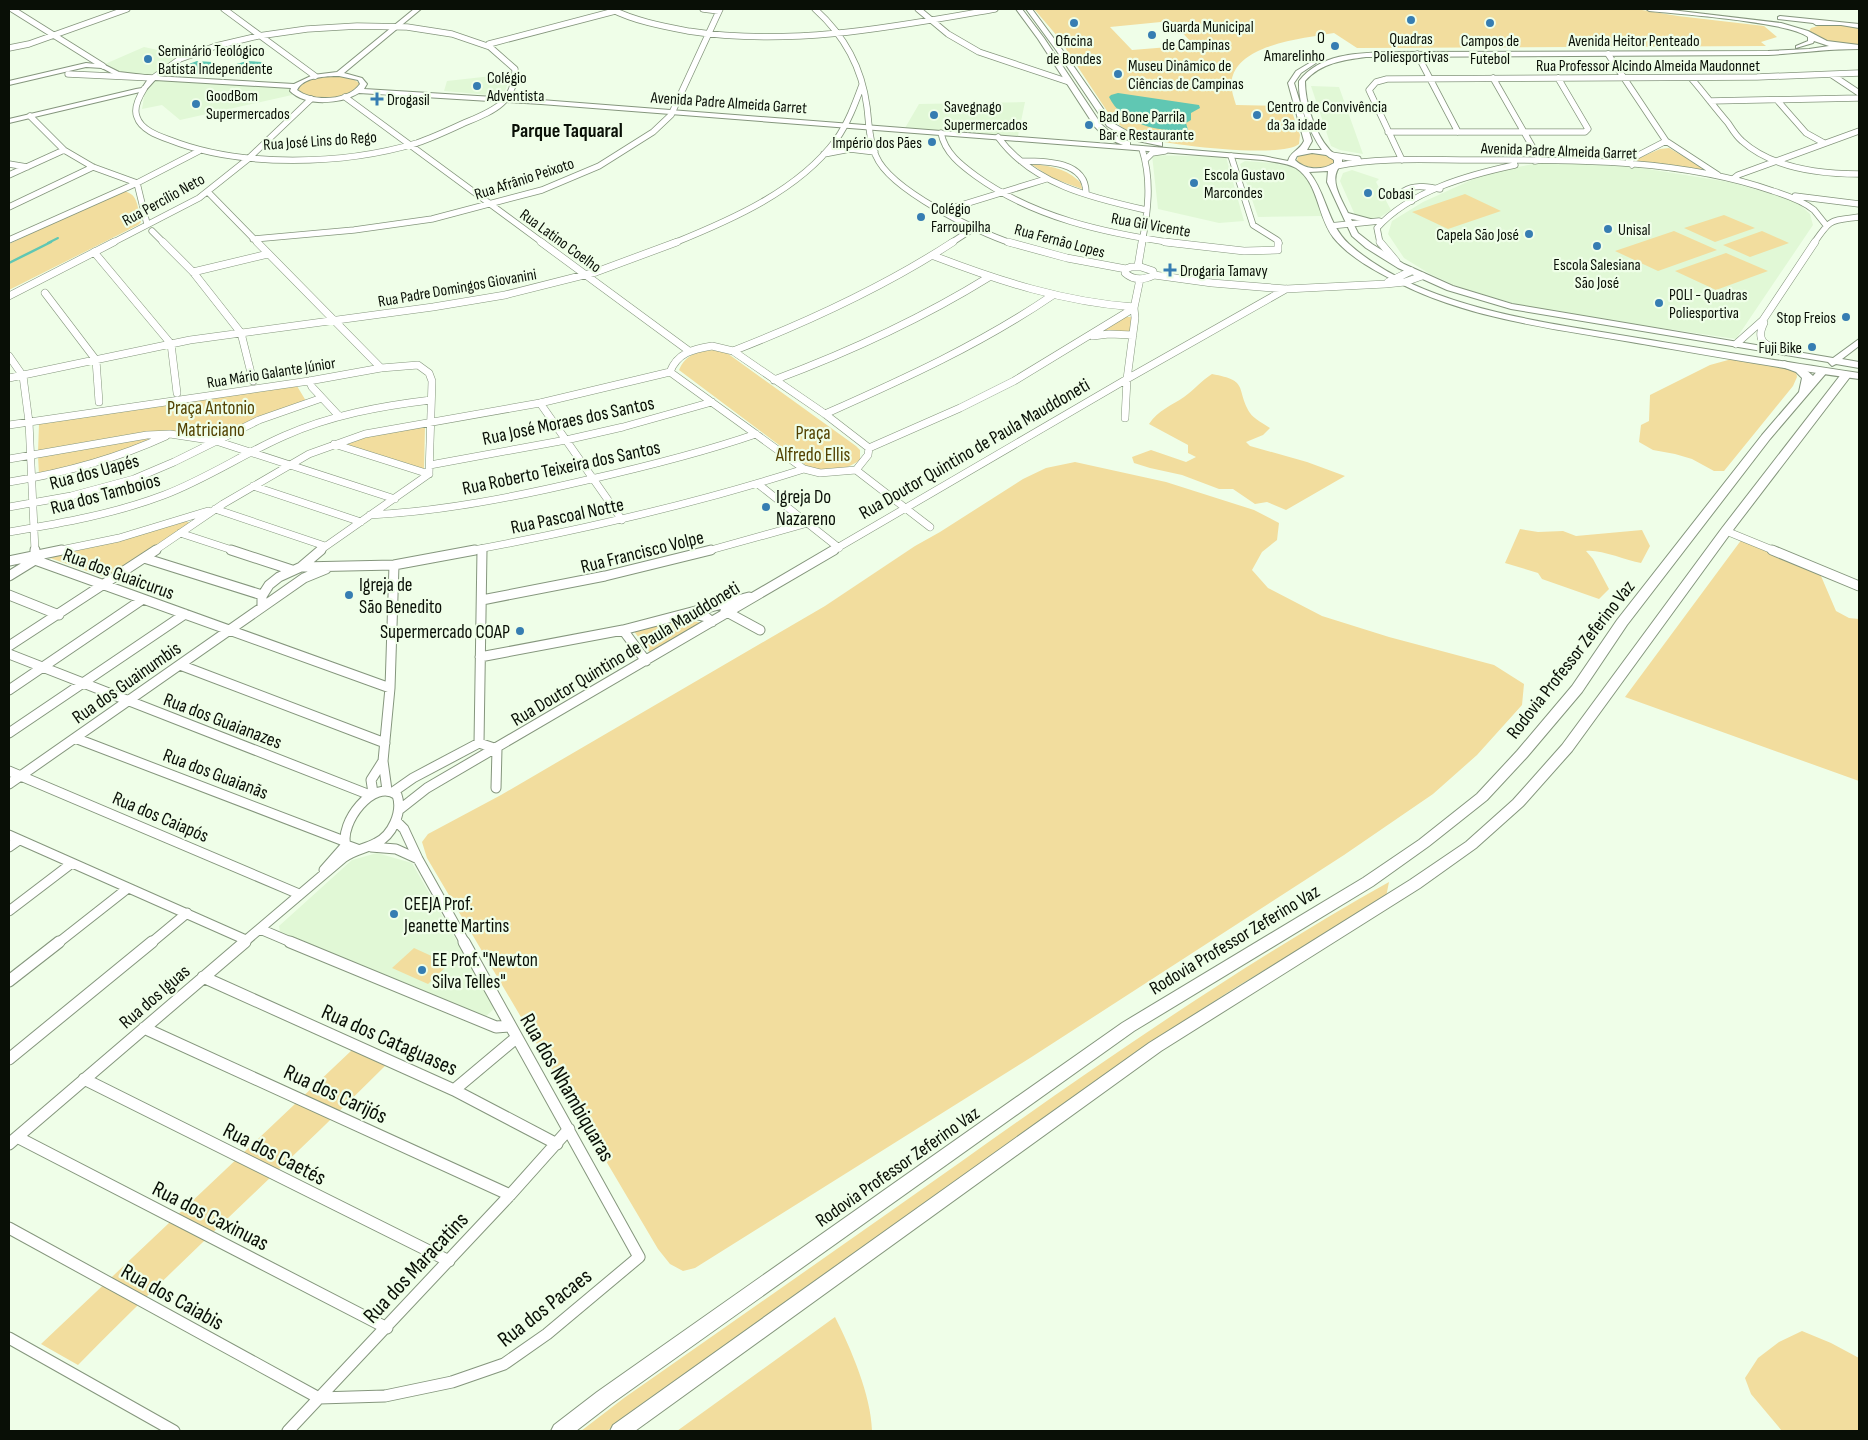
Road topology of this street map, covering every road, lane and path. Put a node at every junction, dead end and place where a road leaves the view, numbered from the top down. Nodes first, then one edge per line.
1 (12, 9) edge
2 (127, 9) edge
3 (224, 9) edge
4 (418, 9) edge
5 (704, 9) edge
6 (815, 9) edge
7 (918, 9) edge
8 (995, 9) edge
9 (1018, 9) edge
10 (1029, 9) edge
11 (1649, 9) edge
12 (1686, 9) edge
13 (613, 10) edge
14 (719, 10) edge
15 (21, 14) junction
16 (9, 16) edge
17 (930, 20) junction
18 (1823, 22) junction
19 (401, 24) junction
20 (1859, 25) edge
21 (53, 34) junction
22 (259, 34) junction
23 (708, 34) junction
24 (840, 34) junction
25 (1808, 34) junction
26 (489, 44) junction
27 (1841, 46) junction
28 (1859, 47) edge
29 (9, 48) edge
30 (1418, 54) junction
31 (1608, 54) junction
32 (94, 61) junction
33 (86, 65) junction
34 (103, 66) junction
35 (76, 68) junction
36 (1062, 70) junction
37 (110, 72) junction
38 (1045, 73) junction
39 (1859, 73) edge
40 (68, 74) joint
41 (340, 74) junction
42 (1832, 75) junction
43 (99, 76) junction
44 (315, 76) junction
45 (153, 78) junction
46 (1430, 78) junction
47 (1493, 78) junction
48 (1558, 78) junction
49 (1626, 78) junction
50 (1691, 78) junction
51 (1070, 82) junction
52 (9, 83) edge
53 (862, 85) junction
54 (294, 86) junction
55 (144, 89) junction
56 (360, 91) junction
57 (1859, 93) edge
58 (124, 95) junction
59 (345, 97) junction
60 (138, 98) junction
61 (1859, 98) edge
62 (311, 99) junction
63 (505, 100) junction
64 (1777, 100) junction
65 (1710, 102) junction
66 (854, 105) junction
67 (866, 105) junction
68 (672, 112) junction
69 (868, 112) junction
70 (850, 113) junction
71 (30, 116) junction
72 (9, 120) edge
73 (846, 125) junction
74 (869, 127) junction
75 (1859, 131) edge
76 (941, 132) junction
77 (1388, 132) junction
78 (1458, 132) junction
79 (1525, 132) junction
80 (998, 137) junction
81 (1666, 141) junction
82 (1112, 142) junction
83 (1824, 143) junction
84 (410, 144) junction
85 (1096, 145) junction
86 (1130, 145) junction
87 (831, 146) junction
88 (1166, 148) junction
89 (838, 149) junction
90 (1142, 149) junction
91 (64, 150) junction
92 (874, 150) junction
93 (199, 151) junction
94 (1297, 153) junction
95 (1330, 154) junction
96 (822, 155) junction
97 (1232, 156) junction
98 (1638, 156) junction
99 (1146, 158) junction
100 (248, 159) junction
101 (1365, 160) junction
102 (1402, 160) junction
103 (1540, 160) junction
104 (1776, 160) junction
105 (1020, 161) junction
106 (1602, 162) junction
107 (9, 164) edge
108 (1632, 165) junction
109 (1298, 166) junction
110 (27, 167) junction
111 (1335, 167) junction
112 (94, 168) junction
113 (1859, 174) edge
114 (9, 175) edge
115 (1721, 177) junction
116 (1046, 179) junction
117 (1733, 179) junction
118 (136, 183) junction
119 (1441, 189) junction
120 (208, 192) junction
121 (1003, 193) junction
122 (1086, 194) junction
123 (1788, 194) junction
124 (1412, 201) junction
125 (1829, 201) junction
126 (491, 204) junction
127 (1859, 204) edge
128 (9, 207) edge
129 (1811, 208) junction
130 (1146, 210) junction
131 (174, 211) junction
132 (942, 211) junction
133 (144, 212) junction
134 (1326, 216) junction
135 (1859, 217) edge
136 (1347, 218) junction
137 (1823, 218) junction
138 (157, 219) junction
139 (1838, 219) junction
140 (1378, 221) junction
141 (146, 224) junction
142 (1826, 225) junction
143 (1330, 226) junction
144 (974, 228) junction
145 (152, 231) dead end
146 (1143, 238) junction
147 (253, 239) junction
148 (9, 240) edge
149 (94, 252) junction
150 (268, 254) junction
151 (934, 256) junction
152 (1138, 266) junction
153 (1402, 266) junction
154 (1126, 269) junction
155 (1411, 271) junction
156 (193, 272) junction
157 (585, 274) junction
158 (1154, 275) junction
159 (1422, 276) junction
160 (989, 277) junction
161 (1394, 277) junction
162 (1140, 279) junction
163 (1405, 282) junction
164 (1386, 284) junction
165 (1286, 289) junction
166 (45, 293) dead end
167 (9, 296) edge
168 (1054, 296) junction
169 (1134, 308) junction
170 (1763, 320) junction
171 (336, 321) junction
172 (241, 333) junction
173 (1133, 335) junction
174 (1090, 337) junction
175 (1707, 340) junction
176 (1857, 343) edge
177 (170, 344) junction
178 (1736, 344) junction
179 (689, 351) junction
180 (733, 351) junction
181 (1706, 351) junction
182 (1787, 352) junction
183 (9, 356) edge
184 (1812, 357) junction
185 (96, 360) junction
186 (1858, 363) edge
187 (1784, 364) junction
188 (1829, 366) junction
189 (381, 368) junction
190 (670, 372) junction
191 (1846, 374) junction
192 (22, 376) junction
193 (1859, 376) edge
194 (9, 378) edge
195 (1127, 379) junction
196 (774, 380) junction
197 (253, 381) dead end
198 (310, 381) junction
199 (177, 393) dead end
200 (1802, 397) junction
201 (322, 398) junction
202 (431, 400) junction
203 (99, 402) dead end
204 (712, 402) junction
205 (540, 403) junction
206 (825, 414) junction
207 (339, 416) junction
208 (1126, 418) dead end
209 (29, 422) junction
210 (430, 423) junction
211 (9, 425) edge
212 (170, 434) junction
213 (756, 434) junction
214 (566, 440) junction
215 (216, 441) junction
216 (334, 444) junction
217 (869, 448) junction
218 (251, 453) junction
219 (30, 456) junction
220 (9, 459) edge
221 (290, 464) junction
222 (430, 464) junction
223 (804, 470) junction
224 (856, 470) junction
225 (429, 474) junction
226 (31, 478) junction
227 (593, 479) junction
228 (9, 482) edge
229 (758, 484) junction
230 (253, 486) junction
231 (395, 499) junction
232 (32, 503) junction
233 (9, 507) edge
234 (215, 509) junction
235 (905, 510) junction
236 (370, 516) junction
237 (622, 520) junction
238 (361, 522) junction
239 (808, 523) junction
240 (930, 527) dead end
241 (34, 528) junction
242 (1726, 530) junction
243 (9, 532) edge
244 (180, 533) junction
245 (325, 546) junction
246 (839, 548) junction
247 (482, 549) junction
248 (35, 558) junction
249 (144, 558) junction
250 (9, 561) edge
251 (394, 565) junction
252 (302, 567) junction
253 (331, 567) junction
254 (292, 570) junction
255 (9, 576) edge
256 (104, 585) junction
257 (1859, 586) edge
258 (9, 595) edge
259 (262, 595) junction
260 (756, 595) junction
261 (143, 599) junction
262 (482, 600) junction
263 (714, 605) junction
264 (262, 607) junction
265 (687, 612) junction
266 (728, 613) junction
267 (186, 614) junction
268 (59, 615) junction
269 (712, 622) junction
270 (229, 630) junction
271 (623, 630) junction
272 (760, 630) dead end
273 (9, 646) edge
274 (9, 654) edge
275 (480, 657) junction
276 (646, 661) junction
277 (180, 665) junction
278 (42, 667) junction
279 (84, 683) junction
280 (390, 688) junction
281 (9, 690) edge
282 (129, 701) junction
283 (9, 733) edge
284 (75, 738) junction
285 (385, 743) junction
286 (479, 743) junction
287 (497, 749) junction
288 (383, 761) junction
289 (9, 771) edge
290 (20, 775) junction
291 (9, 784) edge
292 (496, 788) dead end
293 (390, 791) junction
294 (372, 794) junction
295 (399, 810) junction
296 (396, 820) junction
297 (9, 835) edge
298 (19, 840) junction
299 (345, 843) junction
300 (369, 847) junction
301 (9, 848) edge
302 (357, 849) junction
303 (418, 859) junction
304 (72, 863) junction
305 (322, 875) junction
306 (128, 888) junction
307 (299, 894) junction
308 (9, 911) edge
309 (187, 913) junction
310 (260, 929) junction
311 (246, 940) junction
312 (203, 977) junction
313 (9, 981) edge
314 (510, 1026) junction
315 (144, 1028) junction
316 (516, 1038) junction
317 (9, 1059) edge
318 (84, 1080) junction
319 (454, 1090) junction
320 (570, 1129) junction
321 (13, 1141) edge
322 (557, 1144) junction
323 (510, 1195) junction
324 (9, 1228) edge
325 (639, 1257) joint
326 (449, 1261) junction
327 (387, 1328) junction
328 (9, 1338) edge
329 (319, 1398) junction
330 (174, 1431) edge
331 (288, 1431) edge
332 (560, 1431) edge
333 (620, 1431) edge

1 - 15 street
2 - 21 street
3 - 22 street
4 - 19 main road
5 - 14 street
6 - 24 street, Rua Fernão Lopes
7 - 17 street
8 - 17 street
9 - 36 main road
10 - 88 main road
11 - 25 main road, Avenida Heitor Penteado
12 - 18 main road, Avenida Heitor Penteado
13 - 23 street
13 - 26 street
14 - 23 street, Rua Afrânio Peixoto
15 - 16 street
15 - 21 street
17 - 24 street
17 - 38 street
18 - 20 main road, Avenida Heitor Penteado
18 - 25 main road
19 - 22 street
19 - 26 street
19 - 41 main road
21 - 29 street
21 - 32 street
22 - 44 street
22 - 45 street
23 - 24 street
23 - 68 street, Rua Afrânio Peixoto
24 - 53 street, Rua Fernão Lopes
25 - 27 main road
25 - 94 main road, Avenida Heitor Penteado
26 - 63 street
27 - 28 main road
27 - 31 main road, Avenida Heitor Penteado
30 - 31 main road, Avenida Heitor Penteado
30 - 46 street
30 - 95 main road, Avenida Heitor Penteado
31 - 49 street
32 - 33 street
32 - 34 street
33 - 34 main road
33 - 35 main road
34 - 37 main road
35 - 40 street
35 - 52 main road
36 - 38 street
36 - 51 main road
37 - 43 main road
37 - 45 main road
38 - 51 street
39 - 42 street, Rua Professor Alcindo Almeida Maudonnet
40 - 43 street
41 - 44 main road
41 - 56 main road
42 - 50 street, Rua Professor Alcindo Almeida Maudonnet
42 - 57 street
43 - 45 street
44 - 54 main road
45 - 54 main road
45 - 55 main road
46 - 47 street, Rua Professor Alcindo Almeida Maudonnet
46 - 77 street, Rua Professor Alcindo Almeida Maudonnet
46 - 78 street
47 - 48 street, Rua Professor Alcindo Almeida Maudonnet
47 - 79 street
48 - 49 street, Rua Professor Alcindo Almeida Maudonnet
48 - 79 street
49 - 50 street, Rua Professor Alcindo Almeida Maudonnet
49 - 81 street
50 - 65 street
51 - 82 main road
53 - 66 street
53 - 67 street, Rua Fernão Lopes
54 - 62 main road
55 - 58 main road
55 - 60 street
56 - 59 main road
56 - 63 main road, Avenida Padre Almeida Garret
58 - 60 main road
58 - 71 main road
59 - 62 main road
59 - 84 street, Rua Latino Coelho
60 - 93 street
61 - 64 street
62 - 100 street, Rua Percílio Neto
63 - 68 main road, Avenida Padre Almeida Garret
63 - 84 street, Rua José Lins do Rego
64 - 65 street
64 - 83 street
65 - 104 street
66 - 67 street
66 - 70 street, Rua Padre Domingos Giovanini
67 - 69 street, Rua Fernão Lopes
68 - 73 main road, Avenida Padre Almeida Garret
68 - 126 street, Rua Afrânio Peixoto
69 - 70 street
69 - 74 street, Rua Fernão Lopes
70 - 73 street, Rua Padre Domingos Giovanini
71 - 72 main road
71 - 91 street
73 - 74 main road, Avenida Padre Almeida Garret
73 - 87 street, Rua Padre Domingos Giovanini
74 - 76 main road, Avenida Padre Almeida Garret
74 - 92 street, Rua Fernão Lopes
75 - 83 street
76 - 80 main road, Avenida Padre Almeida Garret
76 - 121 street, Rua Gil Vicente
77 - 78 street
77 - 102 street, Rua Professor Alcindo Almeida Maudonnet
78 - 79 street
79 - 103 street
80 - 85 main road, Avenida Padre Almeida Garret
80 - 105 street
81 - 98 street
81 - 115 street
82 - 85 main road
82 - 86 main road
83 - 104 street
84 - 100 street, Rua José Lins do Rego
84 - 126 street, Rua Latino Coelho
85 - 90 main road
86 - 88 main road
86 - 90 main road
87 - 89 street
87 - 96 street, Rua Padre Domingos Giovanini
88 - 90 main road
88 - 94 main road
88 - 97 main road
88 - 99 street
89 - 92 street
89 - 96 street
90 - 99 street
91 - 110 street
91 - 112 street
92 - 132 street, Rua Fernão Lopes
93 - 100 street, Rua José Lins do Rego
93 - 118 street
94 - 95 main road
94 - 109 main road
95 - 101 street
95 - 111 main road, Avenida Heitor Penteado
96 - 157 street, Rua Padre Domingos Giovanini
97 - 109 main road
97 - 146 street, Rua Gil Vicente
98 - 106 street
98 - 108 street
99 - 130 street
100 - 120 street, Rua Percílio Neto
101 - 102 street, Avenida Padre Almeida Garret
101 - 111 street, Avenida Padre Almeida Garret
102 - 103 street, Avenida Padre Almeida Garret
103 - 106 street, Avenida Padre Almeida Garret
103 - 119 street
104 - 113 street
104 - 117 street
105 - 116 street
105 - 122 street
106 - 108 street, Avenida Padre Almeida Garret
107 - 110 street
108 - 115 street, Avenida Padre Almeida Garret
109 - 111 main road
109 - 134 main road
110 - 114 street
111 - 136 main road
112 - 118 street
112 - 128 street
115 - 117 street, Avenida Padre Almeida Garret
116 - 121 street
116 - 122 street
117 - 123 street, Avenida Padre Almeida Garret
118 - 133 street
118 - 148 street
119 - 124 street
119 - 124 street
120 - 131 street, Rua Percílio Neto
120 - 147 street
121 - 132 street
121 - 146 street, Rua Gil Vicente
122 - 130 street
123 - 125 street
123 - 129 street, Avenida Padre Almeida Garret
124 - 140 street
125 - 127 street
125 - 129 street
126 - 147 street, Rua Afrânio Peixoto
126 - 157 street, Rua Latino Coelho
129 - 137 street, Avenida Padre Almeida Garret
130 - 146 street
131 - 133 street
131 - 138 street, Rua Percílio Neto
132 - 144 street, Rua Fernão Lopes
133 - 138 street
133 - 141 street
134 - 136 main road
134 - 143 main road
135 - 139 street
136 - 140 main road
136 - 143 street
136 - 153 main road
137 - 139 street
137 - 142 street, Avenida Padre Almeida Garret
138 - 141 street, Rua Percílio Neto
139 - 142 street
140 - 153 street
141 - 149 street, Rua Percílio Neto
142 - 170 street
143 - 161 main road
144 - 151 street
144 - 154 street, Rua Fernão Lopes
145 - 156 street
146 - 152 street
147 - 150 street
149 - 167 street, Rua Percílio Neto
149 - 177 street
150 - 156 street
150 - 171 street
151 - 160 street
151 - 180 street
152 - 154 street
152 - 158 street
153 - 155 main road
154 - 162 street
155 - 159 main road
155 - 161 street
156 - 172 street
157 - 171 street, Rua Padre Domingos Giovanini
157 - 179 street, Rua Latino Coelho
158 - 162 street
158 - 165 street
159 - 163 street
159 - 175 main road
160 - 168 street
160 - 196 street
161 - 163 main road
161 - 164 street
162 - 169 street
163 - 164 street
163 - 181 main road
164 - 165 street
165 - 195 street, Rua Doutor Quintino de Paula Mauddoneti
166 - 185 street
168 - 169 street
168 - 206 street
169 - 173 street
169 - 174 street
170 - 178 street
170 - 182 street
171 - 172 street, Rua Padre Domingos Giovanini
171 - 189 street
172 - 177 street, Rua Padre Domingos Giovanini
172 - 197 street
173 - 174 street
173 - 195 street
174 - 217 street
175 - 178 main road
175 - 181 main road
176 - 184 main road
176 - 188 main road
177 - 185 street, Rua Padre Domingos Giovanini
177 - 199 street
178 - 182 main road
179 - 180 street
179 - 190 street
180 - 196 street
181 - 187 main road
182 - 184 main road
183 - 192 street, Rua dos Guaicurus
184 - 188 main road
185 - 192 street, Rua Padre Domingos Giovanini
185 - 203 street
186 - 188 main road
186 - 191 main road
187 - 188 main road
187 - 200 highway
188 - 191 main road
188 - 200 highway, Rodovia Professor Zeferino Vaz
189 - 198 street, Rua Mário Galante Júnior
189 - 202 street, Rua Mário Galante Júnior
190 - 204 street
190 - 205 street
191 - 193 main road
191 - 242 highway
192 - 194 street, Rua Padre Domingos Giovanini
192 - 209 street, Rua dos Guaicurus
195 - 208 street
195 - 235 street, Rua Doutor Quintino de Paula Mauddoneti
196 - 206 street
198 - 201 street
198 - 209 street, Rua Mário Galante Júnior
200 - 332 highway, Rodovia Professor Zeferino Vaz
201 - 207 street
201 - 215 street, Rua dos Uapés
202 - 207 street, Rua dos Tamboios
202 - 210 street
204 - 213 street
204 - 214 street, Rua José Moraes dos Santos
205 - 210 street
205 - 214 street
206 - 217 street
207 - 218 street, Rua dos Tamboios
209 - 211 street, Rua Mário Galante Júnior
209 - 219 street, Rua dos Guaicurus
210 - 216 street
210 - 222 street
212 - 215 street
212 - 219 street
212 - 226 street
213 - 223 street
213 - 227 street, Rua Roberto Teixeira dos Santos
214 - 222 street, Rua José Moraes dos Santos
214 - 227 street
215 - 218 street
215 - 232 street, Rua dos Uapés
216 - 221 street
216 - 225 street
217 - 224 street
218 - 221 street
218 - 241 street, Rua dos Tamboios
219 - 220 street
219 - 226 street, Rua dos Guaicurus
221 - 230 street
221 - 231 street
222 - 225 street
223 - 224 street
223 - 229 street, Rua Pascoal Notte
224 - 235 street
225 - 231 street
226 - 228 street
226 - 232 street, Rua dos Guaicurus
227 - 236 street, Rua Roberto Teixeira dos Santos
227 - 237 street
229 - 237 street, Rua Pascoal Notte
229 - 239 street
230 - 234 street
230 - 238 street
231 - 236 street
232 - 233 street, Rua dos Uapés
232 - 241 street, Rua dos Guaicurus
234 - 244 street
234 - 245 street
234 - 248 street
235 - 240 street
235 - 246 street, Rua Doutor Quintino de Paula Mauddoneti
236 - 238 street
237 - 247 street, Rua Pascoal Notte
238 - 245 street
239 - 246 street
239 - 262 street, Rua Francisco Volpe
241 - 243 street, Rua dos Tamboios
241 - 248 street, Rua dos Guaicurus
242 - 257 street
242 - 333 highway
244 - 249 street
244 - 254 street
245 - 252 street
246 - 260 street, Rua Doutor Quintino de Paula Mauddoneti
247 - 251 street, Rua Pascoal Notte
247 - 262 street
248 - 250 street
248 - 255 street
248 - 256 street, Rua dos Guaicurus
249 - 256 street
249 - 259 street
251 - 253 street, Rua Pascoal Notte
251 - 280 street
252 - 253 street
252 - 254 street
253 - 264 street, Rua dos Guainumbis
254 - 259 street
256 - 261 street, Rua dos Guaicurus
256 - 268 street
258 - 268 street
259 - 264 street
260 - 263 street
260 - 266 street, Rua Doutor Quintino de Paula Mauddoneti
261 - 267 street, Rua dos Guaicurus
261 - 278 street
262 - 275 street
263 - 265 street
263 - 266 street
264 - 270 street, Rua dos Guainumbis
265 - 269 street
265 - 271 street
266 - 269 street, Rua Doutor Quintino de Paula Mauddoneti
266 - 272 street
267 - 270 street, Rua dos Guaicurus
267 - 279 street
268 - 273 street
269 - 276 street, Rua Doutor Quintino de Paula Mauddoneti
270 - 277 street, Rua dos Guainumbis
270 - 280 street, Rua dos Guaicurus
271 - 275 street
271 - 276 street
274 - 278 street, Rua dos Guaianazes
275 - 286 street
276 - 287 street, Rua Doutor Quintino de Paula Mauddoneti
277 - 282 street, Rua dos Guainumbis
277 - 285 street
278 - 279 street, Rua dos Guaianazes
278 - 281 street
279 - 282 street, Rua dos Guaianazes
279 - 283 street
280 - 285 street
282 - 284 street, Rua dos Guainumbis
282 - 294 street, Rua dos Guaianazes
284 - 290 street, Rua dos Guainumbis
284 - 299 street, Rua dos Guaianãs
285 - 288 street
286 - 287 street
286 - 293 street
287 - 292 street
287 - 295 street, Rua Doutor Quintino de Paula Mauddoneti
288 - 293 street
288 - 294 street
289 - 290 street, Rua dos Caiapós
290 - 291 street, Rua dos Guainumbis
290 - 307 street, Rua dos Caiapós
293 - 294 street
293 - 295 street
294 - 299 street, Rua dos Iguas
295 - 296 street
296 - 300 street
296 - 303 street, Rua dos Nhambiquaras
297 - 298 street
298 - 301 street
298 - 304 street
299 - 302 street, Rua dos Iguas
299 - 305 street, Rua dos Iguas
300 - 302 street, Rua dos Iguas
300 - 303 street
302 - 305 street, Rua dos Iguas
303 - 314 street, Rua dos Nhambiquaras
304 - 306 street
304 - 308 street
305 - 307 street, Rua dos Iguas
306 - 309 street
306 - 313 street
307 - 310 street, Rua dos Iguas
309 - 311 street
309 - 317 street
310 - 311 street, Rua dos Iguas
310 - 314 street
311 - 312 street, Rua dos Iguas
312 - 315 street, Rua dos Iguas
312 - 319 street, Rua dos Cataguases
314 - 316 street, Rua dos Nhambiquaras
315 - 318 street, Rua dos Iguas
315 - 323 street, Rua dos Carijós
316 - 319 street
316 - 320 street, Rua dos Nhambiquaras
318 - 321 street, Rua dos Iguas
318 - 326 street, Rua dos Caetés
319 - 322 street, Rua dos Cataguases
320 - 322 street, Rua dos Maracatins
320 - 325 street, Rua dos Nhambiquaras
321 - 327 street, Rua dos Caxinuas
322 - 323 street, Rua dos Maracatins
323 - 326 street, Rua dos Maracatins
324 - 329 street, Rua dos Caiabis
325 - 329 street, Rua dos Pacaes
326 - 327 street, Rua dos Maracatins
327 - 329 street, Rua dos Maracatins
328 - 330 street
329 - 331 street, Rua dos Maracatins

